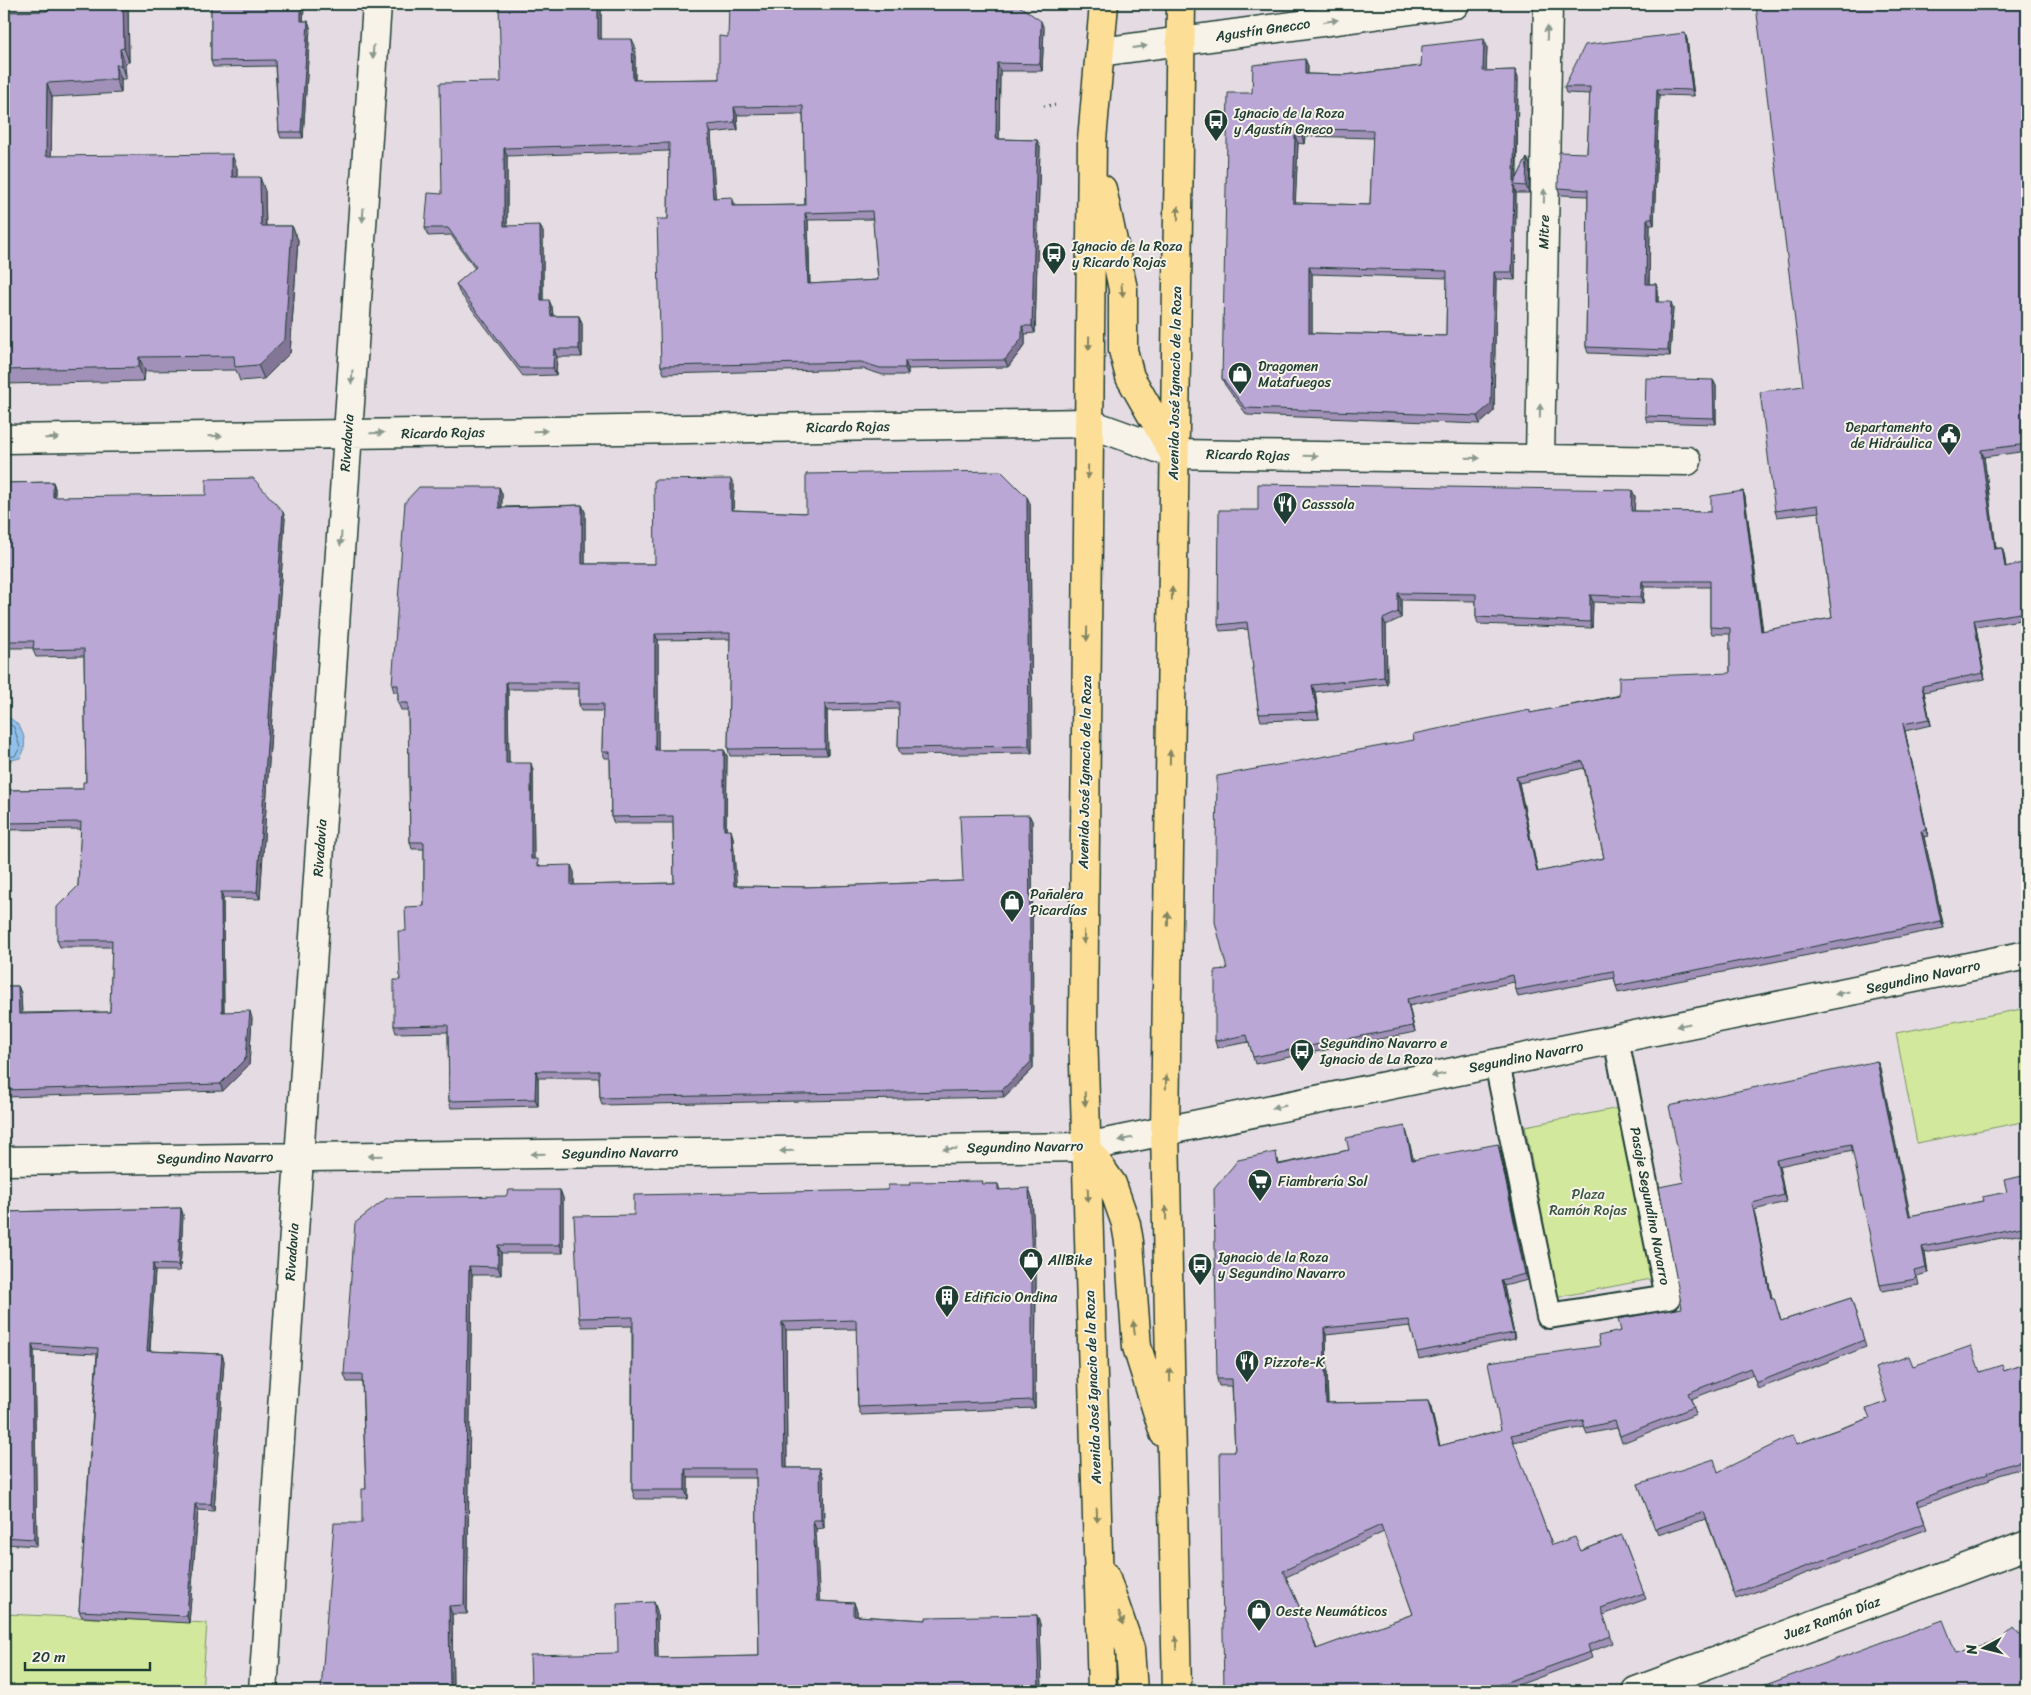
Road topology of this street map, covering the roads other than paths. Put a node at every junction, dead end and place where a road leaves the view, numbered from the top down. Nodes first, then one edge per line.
1 (377, 4) edge
2 (1104, 4) edge
3 (1181, 4) edge
4 (1455, 4) edge
5 (1548, 4) edge
6 (1180, 41) junction
7 (1100, 52) junction
8 (1092, 140) junction
9 (1088, 423) junction
10 (348, 434) junction
11 (4, 439) edge
12 (1174, 454) junction
13 (1540, 459) junction
14 (1687, 461) dead end
15 (2027, 955) edge
16 (1616, 1039) junction
17 (1497, 1063) junction
18 (1165, 1130) junction
19 (1086, 1147) junction
20 (299, 1157) junction
21 (4, 1161) edge
22 (1172, 1458) junction
23 (2027, 1545) edge
24 (1098, 1556) junction
25 (263, 1691) edge
26 (1102, 1691) edge
27 (1133, 1691) edge
28 (1177, 1691) edge
29 (1636, 1691) edge

1 -> 10 street, Rivadavia
2 - 7 main road, Avenida José Ignacio de la Roza
3 - 6 main road, Avenida José Ignacio de la Roza
6 -> 4 street, Agustín Gnecco
13 -> 5 street, Mitre
7 -> 6 street, Agustín Gnecco
12 -> 6 main road, Avenida José Ignacio de la Roza
7 - 8 main road, Avenida José Ignacio de la Roza
8 -> 9 main road, Avenida José Ignacio de la Roza
8 -> 12 main road
10 -> 9 street, Ricardo Rojas
9 - 12 street, Ricardo Rojas
9 -> 19 main road, Avenida José Ignacio de la Roza
11 -> 10 street, Ricardo Rojas
10 -> 20 street, Rivadavia
12 -> 13 street, Ricardo Rojas
18 -> 12 main road, Avenida José Ignacio de la Roza
13 - 14 street, Ricardo Rojas
15 -> 16 street, Segundino Navarro
16 - 17 street, Segundino Navarro
16 - 17 lane, Pasaje Segundino Navarro
17 -> 18 street, Segundino Navarro
18 -> 19 street, Segundino Navarro
22 -> 18 main road, Avenida José Ignacio de la Roza
19 -> 20 street, Segundino Navarro
22 -> 19 main road
19 -> 24 main road, Avenida José Ignacio de la Roza
20 - 21 street, Segundino Navarro
20 - 25 street, Rivadavia
28 -> 22 main road, Avenida José Ignacio de la Roza
23 - 29 street, Juez Ramón Díaz
24 - 26 main road, Avenida José Ignacio de la Roza
24 -> 27 main road

